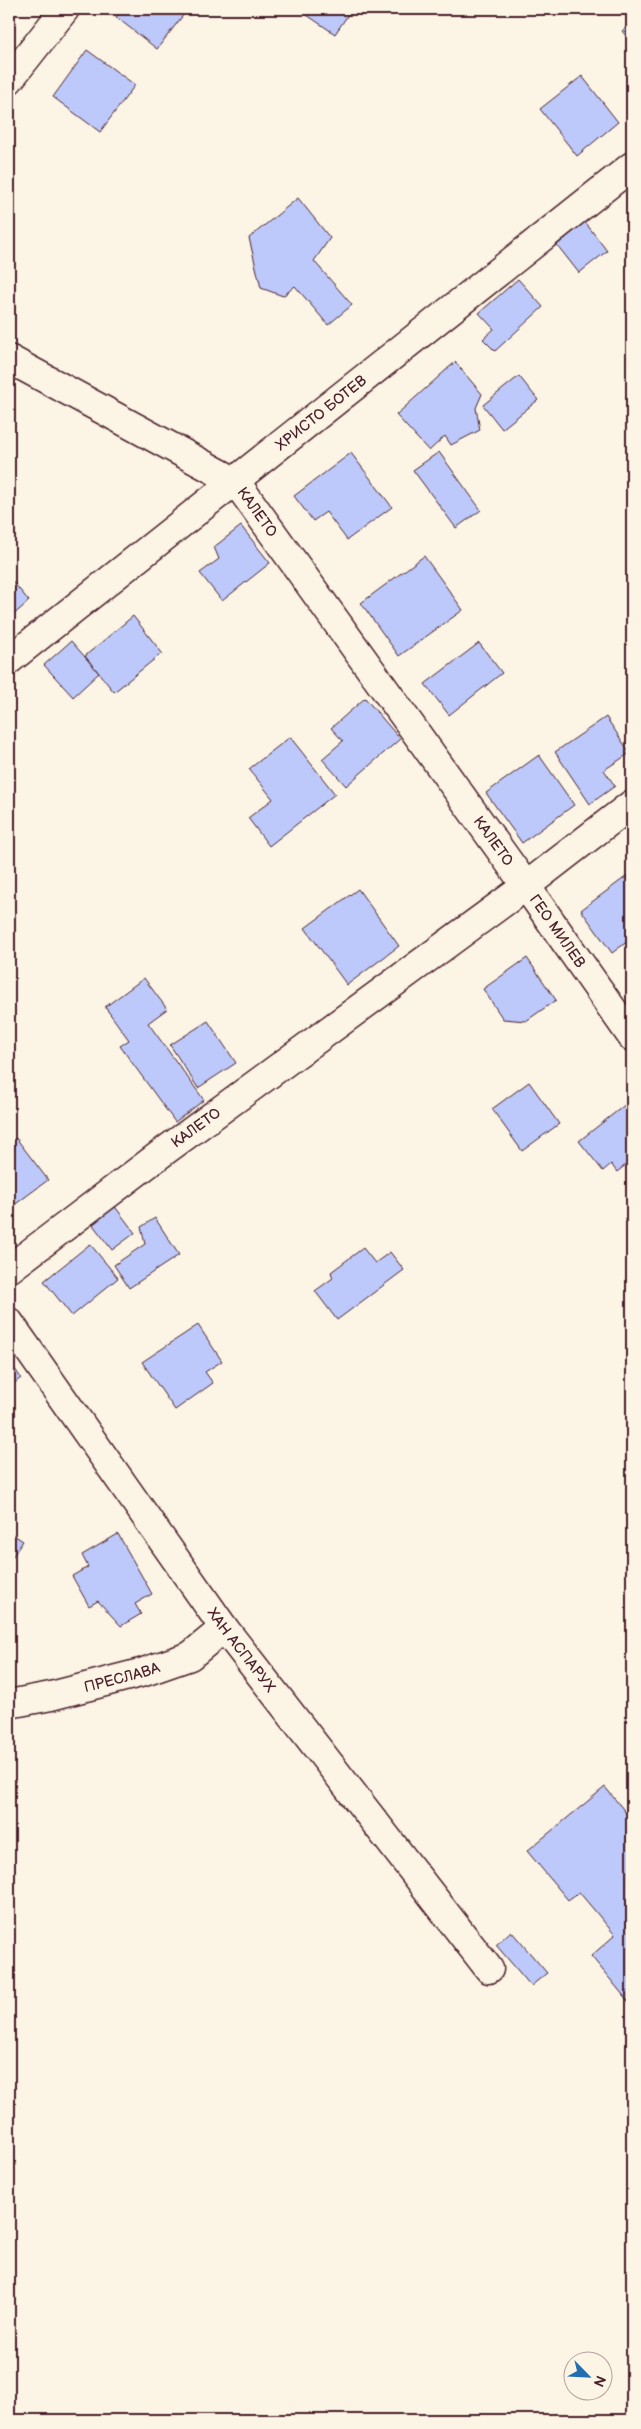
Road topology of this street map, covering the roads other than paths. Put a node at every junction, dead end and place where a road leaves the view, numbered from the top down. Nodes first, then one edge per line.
1 (65, 9) edge
2 (9, 80) edge
3 (632, 166) edge
4 (9, 359) edge
5 (236, 482) junction
6 (9, 660) edge
7 (632, 804) edge
8 (526, 886) junction
9 (632, 1037) edge
10 (9, 1270) edge
11 (9, 1322) edge
12 (224, 1628) junction
13 (9, 1704) edge
14 (489, 1969) dead end

1 - 2 street
3 - 5 street, ХРИСТО БОТЕВ
4 - 5 street, КАЛЕТО
5 - 6 street, ХРИСТО БОТЕВ
5 - 8 street, КАЛЕТО
7 - 8 street, ГЕО МИЛЕВ
8 - 9 street, ГЕО МИЛЕВ
8 - 10 street, КАЛЕТО
11 - 12 street, ХАН АСПАРУХ
12 - 13 street, ПРЕСЛАВА
12 - 14 street, ХАН АСПАРУХ

